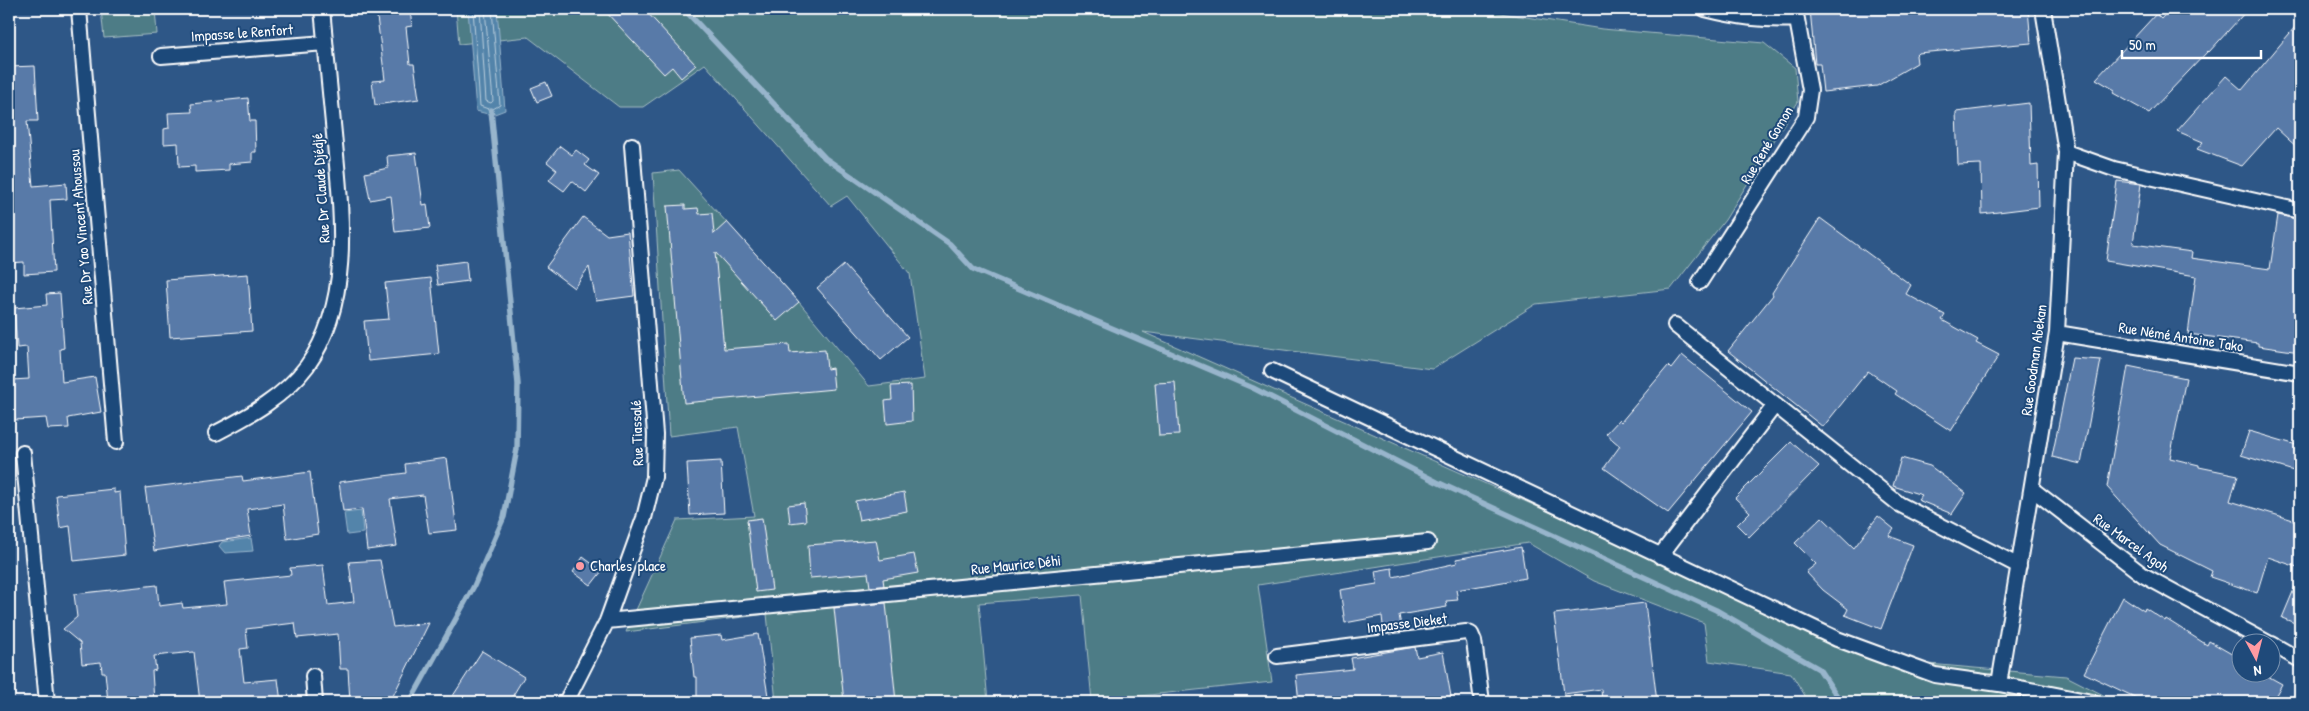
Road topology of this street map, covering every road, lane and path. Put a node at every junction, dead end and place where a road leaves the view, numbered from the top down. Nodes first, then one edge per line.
1 (79, 9) edge
2 (322, 9) edge
3 (1705, 9) edge
4 (2043, 9) edge
5 (1796, 14) edge
6 (325, 43) junction
7 (161, 56) dead end
8 (632, 145) dead end
9 (2066, 152) junction
10 (2300, 211) edge
11 (1700, 282) dead end
12 (1675, 326) dead end
13 (2057, 333) junction
14 (1272, 371) dead end
15 (2300, 373) edge
16 (1775, 405) junction
17 (216, 433) dead end
18 (116, 442) dead end
19 (23, 454) dead end
20 (2032, 489) junction
21 (1428, 542) dead end
22 (1660, 556) junction
23 (2019, 566) junction
24 (607, 621) junction
25 (2253, 634) edge
26 (2282, 650) edge
27 (1277, 656) dead end
28 (2300, 660) edge
29 (313, 676) dead end
30 (1999, 684) junction
31 (47, 702) edge
32 (315, 702) edge
33 (566, 702) edge
34 (1482, 702) edge
35 (2092, 702) edge

1 - 18 street, Rue Dr Yao Vincent Ahoussou
2 - 6 street, Rue Dr Claude Djédjé
3 - 5 street
4 - 9 street, Rue Goodman Abekan
5 - 11 street, Rue René Gomon
6 - 7 street, Impasse le Renfort
6 - 17 street, Rue Dr Claude Djédjé
8 - 24 street, Rue Tiassalé
9 - 10 street
9 - 13 street, Rue Goodman Abekan
12 - 16 street
13 - 15 street, Rue Némé Antoine Tako
13 - 20 street, Rue Goodman Abekan
14 - 22 street
16 - 22 street
16 - 23 street
19 - 31 street
20 - 23 street, Rue Goodman Abekan
20 - 25 street, Rue Marcel Agoh
21 - 24 street, Rue Maurice Déhi
22 - 30 street
23 - 30 street, Rue Goodman Abekan
24 - 33 street, Rue Tiassalé
26 - 28 street, Rue Marcel Agoh
27 - 34 street, Impasse Dieket
29 - 32 street
30 - 35 street

